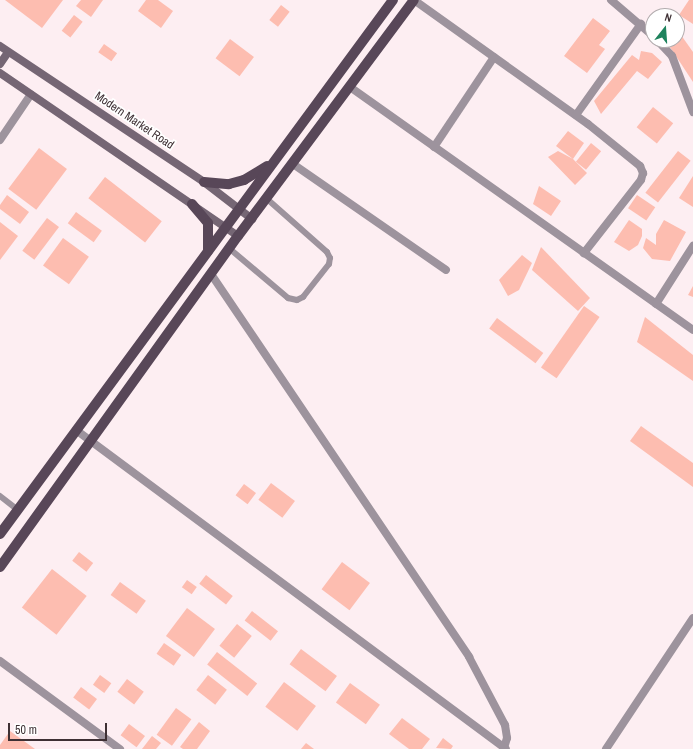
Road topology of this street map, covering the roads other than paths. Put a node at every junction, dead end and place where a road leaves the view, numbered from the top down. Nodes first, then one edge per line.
1 (393, 0) edge
2 (414, 0) edge
3 (611, 0) edge
4 (641, 24) junction
5 (645, 28) edge
6 (0, 46) edge
7 (664, 48) edge
8 (8, 52) junction
9 (494, 57) junction
10 (0, 64) edge
11 (0, 73) edge
12 (350, 87) junction
13 (31, 94) junction
14 (693, 112) edge
15 (576, 114) junction
16 (0, 140) edge
17 (434, 147) junction
18 (275, 160) junction
19 (293, 164) junction
20 (204, 182) junction
21 (267, 199) junction
22 (192, 204) junction
23 (239, 208) junction
24 (252, 219) junction
25 (226, 226) junction
26 (238, 236) junction
27 (693, 246) edge
28 (230, 249) junction
29 (208, 251) junction
30 (584, 253) junction
31 (446, 270) dead end
32 (211, 274) junction
33 (656, 304) junction
34 (693, 330) edge
35 (76, 430) junction
36 (91, 442) junction
37 (0, 496) edge
38 (18, 510) junction
39 (0, 534) edge
40 (0, 567) edge
41 (693, 618) edge
42 (0, 661) edge
43 (505, 748) edge
44 (120, 749) edge
45 (606, 749) edge

1 - 18 main road
2 - 9 street
2 - 12 main road
3 - 4 street
4 - 5 street
4 - 15 street
6 - 8 street, Modern Market Road
7 - 14 street
8 - 10 street
8 - 20 street, Modern Market Road
9 - 15 street
9 - 17 street
11 - 13 street
12 - 17 street
12 - 19 main road
13 - 16 street
13 - 22 street
15 - 30 street
17 - 30 street
18 - 20 main road
18 - 23 main road
19 - 21 main road
19 - 31 street
20 - 23 street, Modern Market Road
21 - 24 main road
21 - 28 lane
22 - 25 street
22 - 29 main road
23 - 24 street, Modern Market Road
23 - 25 main road
24 - 26 main road
25 - 26 street
25 - 29 main road
26 - 28 main road
27 - 33 street
28 - 32 main road
29 - 35 main road
30 - 33 street
32 - 36 main road
32 - 43 street
33 - 34 street
35 - 36 street
35 - 38 main road
36 - 40 main road
36 - 43 street
37 - 38 lane
38 - 39 main road
41 - 45 street
42 - 44 street

